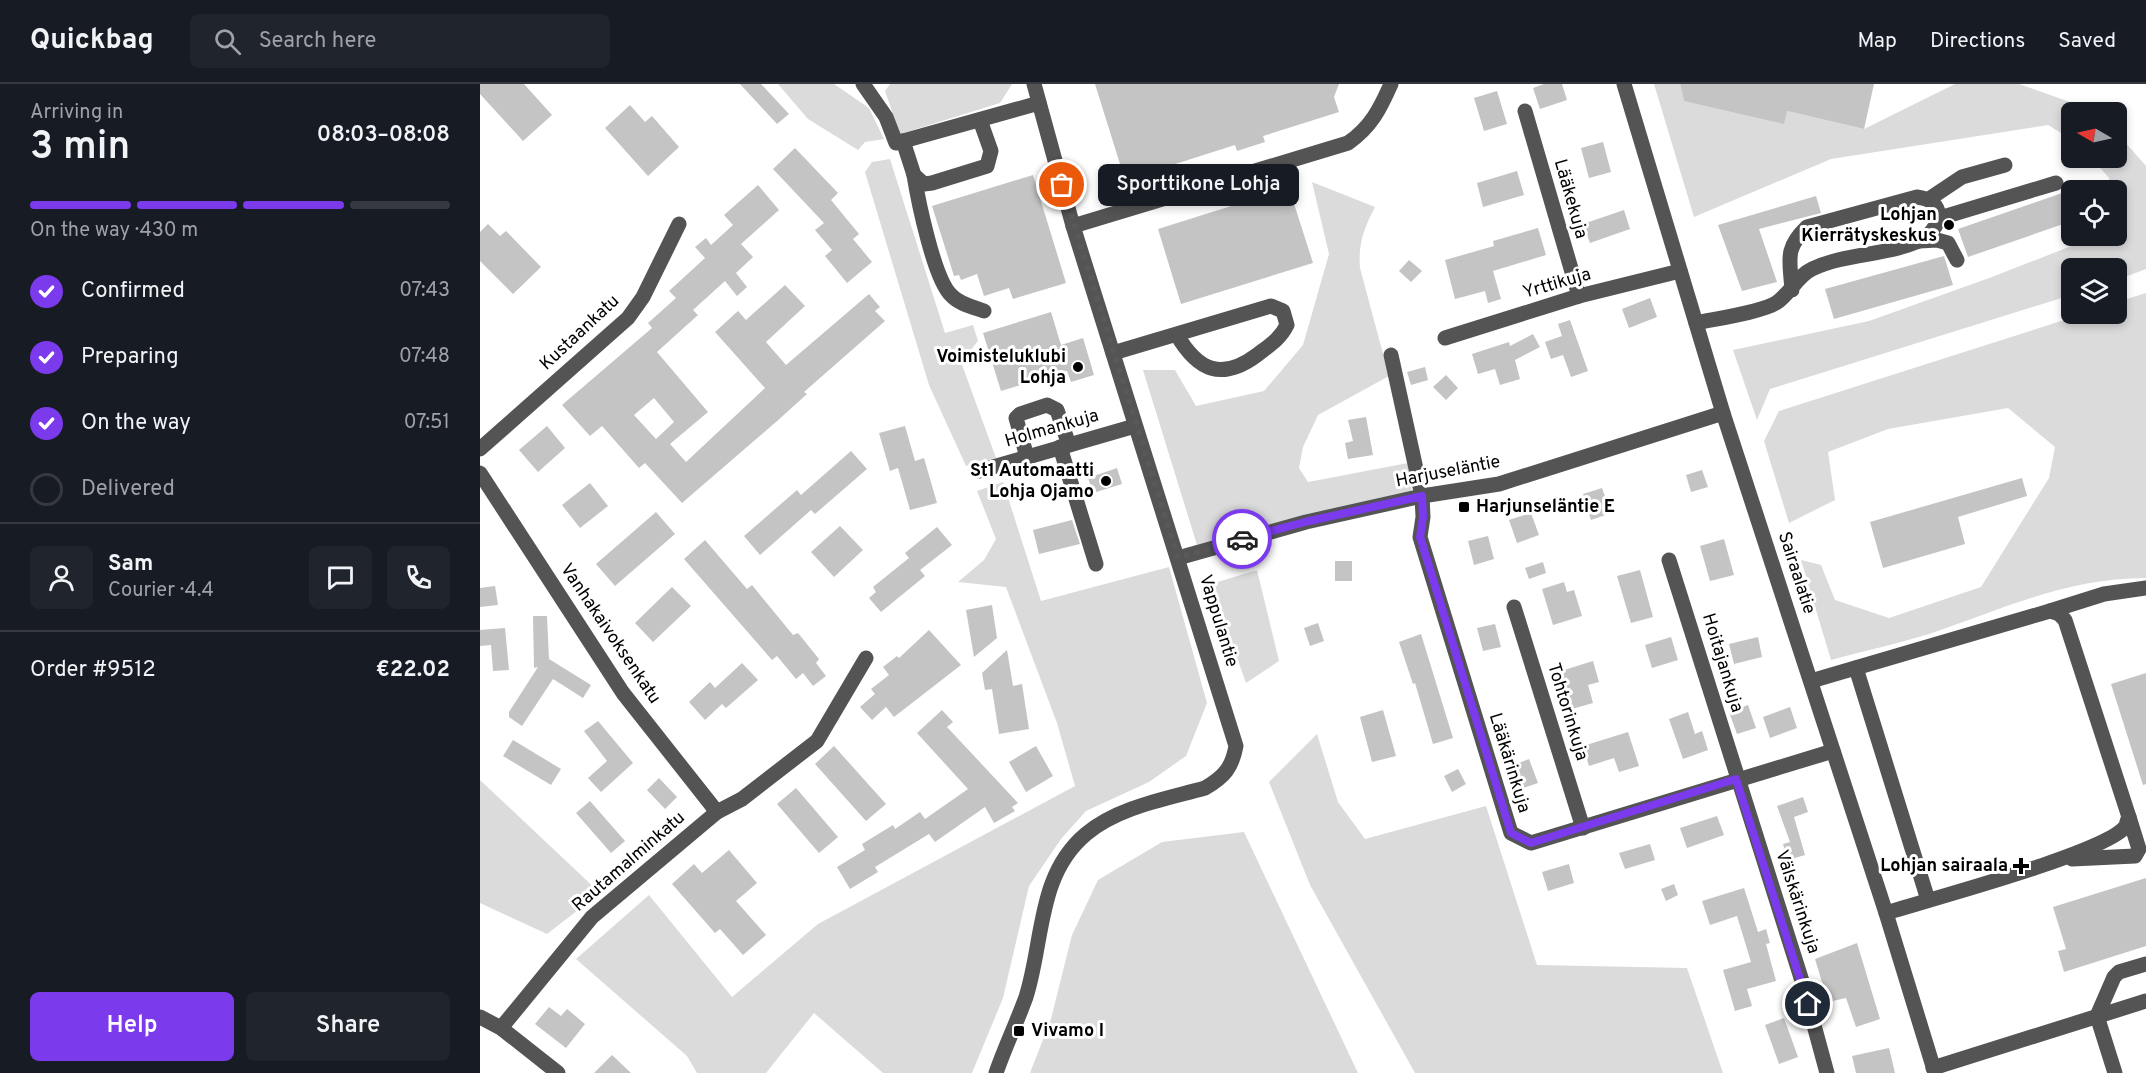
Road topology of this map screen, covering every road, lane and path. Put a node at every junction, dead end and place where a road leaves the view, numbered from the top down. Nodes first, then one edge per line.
1 (863, 84) edge
2 (1034, 84) edge
3 (1391, 84) edge
4 (1624, 84) edge
5 (1039, 103) junction
6 (1525, 111) dead end
7 (980, 120) junction
8 (900, 142) junction
9 (2005, 165) dead end
10 (914, 176) junction
11 (2056, 183) dead end
12 (1929, 199) junction
13 (1940, 218) junction
14 (679, 224) dead end
15 (1073, 226) junction
16 (1919, 241) junction
17 (1957, 260) dead end
18 (1680, 271) junction
19 (1791, 290) junction
20 (1579, 296) junction
21 (984, 311) dead end
22 (1696, 323) junction
23 (1177, 335) junction
24 (1445, 338) dead end
25 (1113, 353) junction
26 (1390, 355) dead end
27 (1723, 413) junction
28 (1135, 426) junction
29 (1065, 446) junction
30 (480, 448) edge
31 (1027, 457) junction
32 (979, 471) dead end
33 (480, 473) edge
34 (1422, 496) junction
35 (1178, 558) junction
36 (1669, 560) dead end
37 (1096, 564) dead end
38 (2146, 588) edge
39 (1514, 607) dead end
40 (2050, 611) junction
41 (866, 658) dead end
42 (1856, 668) junction
43 (1811, 681) junction
44 (1833, 751) junction
45 (1736, 779) junction
46 (717, 812) junction
47 (2129, 817) junction
48 (1582, 828) junction
49 (2057, 861) junction
50 (1928, 900) junction
51 (1886, 913) junction
52 (2146, 964) edge
53 (2146, 1001) edge
54 (2097, 1016) junction
55 (480, 1017) edge
56 (501, 1028) junction
57 (1934, 1071) edge
58 (558, 1073) edge
59 (996, 1073) edge
60 (1827, 1073) edge
61 (2115, 1073) edge

1 - 8 street
2 - 5 street, Vappulantie
3 - 15 street
4 - 18 street, Sairaalatie
5 - 7 street
5 - 15 street, Vappulantie
6 - 20 street, Lääkekuja
7 - 8 street
7 - 10 street
8 - 10 street
9 - 12 street
10 - 21 street
11 - 13 street
12 - 13 street
12 - 19 street
13 - 16 street
14 - 30 street, Kustaankatu
15 - 25 street, Vappulantie
16 - 17 street
16 - 19 street
18 - 20 street, Yrttikuja
18 - 22 street, Sairaalatie
19 - 22 street
20 - 24 street, Yrttikuja
22 - 27 street, Sairaalatie
23 - 23 street
23 - 25 street
25 - 28 street, Vappulantie
26 - 34 street, Lääkärinkuja
27 - 34 street, Harjuseläntie
27 - 43 street, Sairaalatie
28 - 29 street, Holmankuja
28 - 35 street, Vappulantie
29 - 31 street, Holmankuja
29 - 31 street
29 - 37 street
31 - 32 street, Holmankuja
33 - 46 street, Vanhakaivoksenkatu
34 - 35 street, Harjuseläntie
34 - 48 street, Lääkärinkuja
35 - 59 street, Vappulantie
36 - 45 street, Hoitajankuja
38 - 40 street
39 - 48 street, Tohtorinkuja
40 - 42 street
40 - 47 street
41 - 46 street, Rautamalminkatu
42 - 43 street
42 - 50 street
43 - 44 street, Sairaalatie
44 - 45 street, Lääkärinkuja
44 - 51 street, Sairaalatie
45 - 48 street, Lääkärinkuja
45 - 60 street, Välskärinkuja
46 - 56 street, Rautamalminkatu
47 - 49 street
47 - 49 street
49 - 50 street
50 - 51 street
51 - 57 street, Sairaalatie
52 - 54 street
53 - 54 street
54 - 57 street
54 - 61 street
55 - 56 street
56 - 58 street

